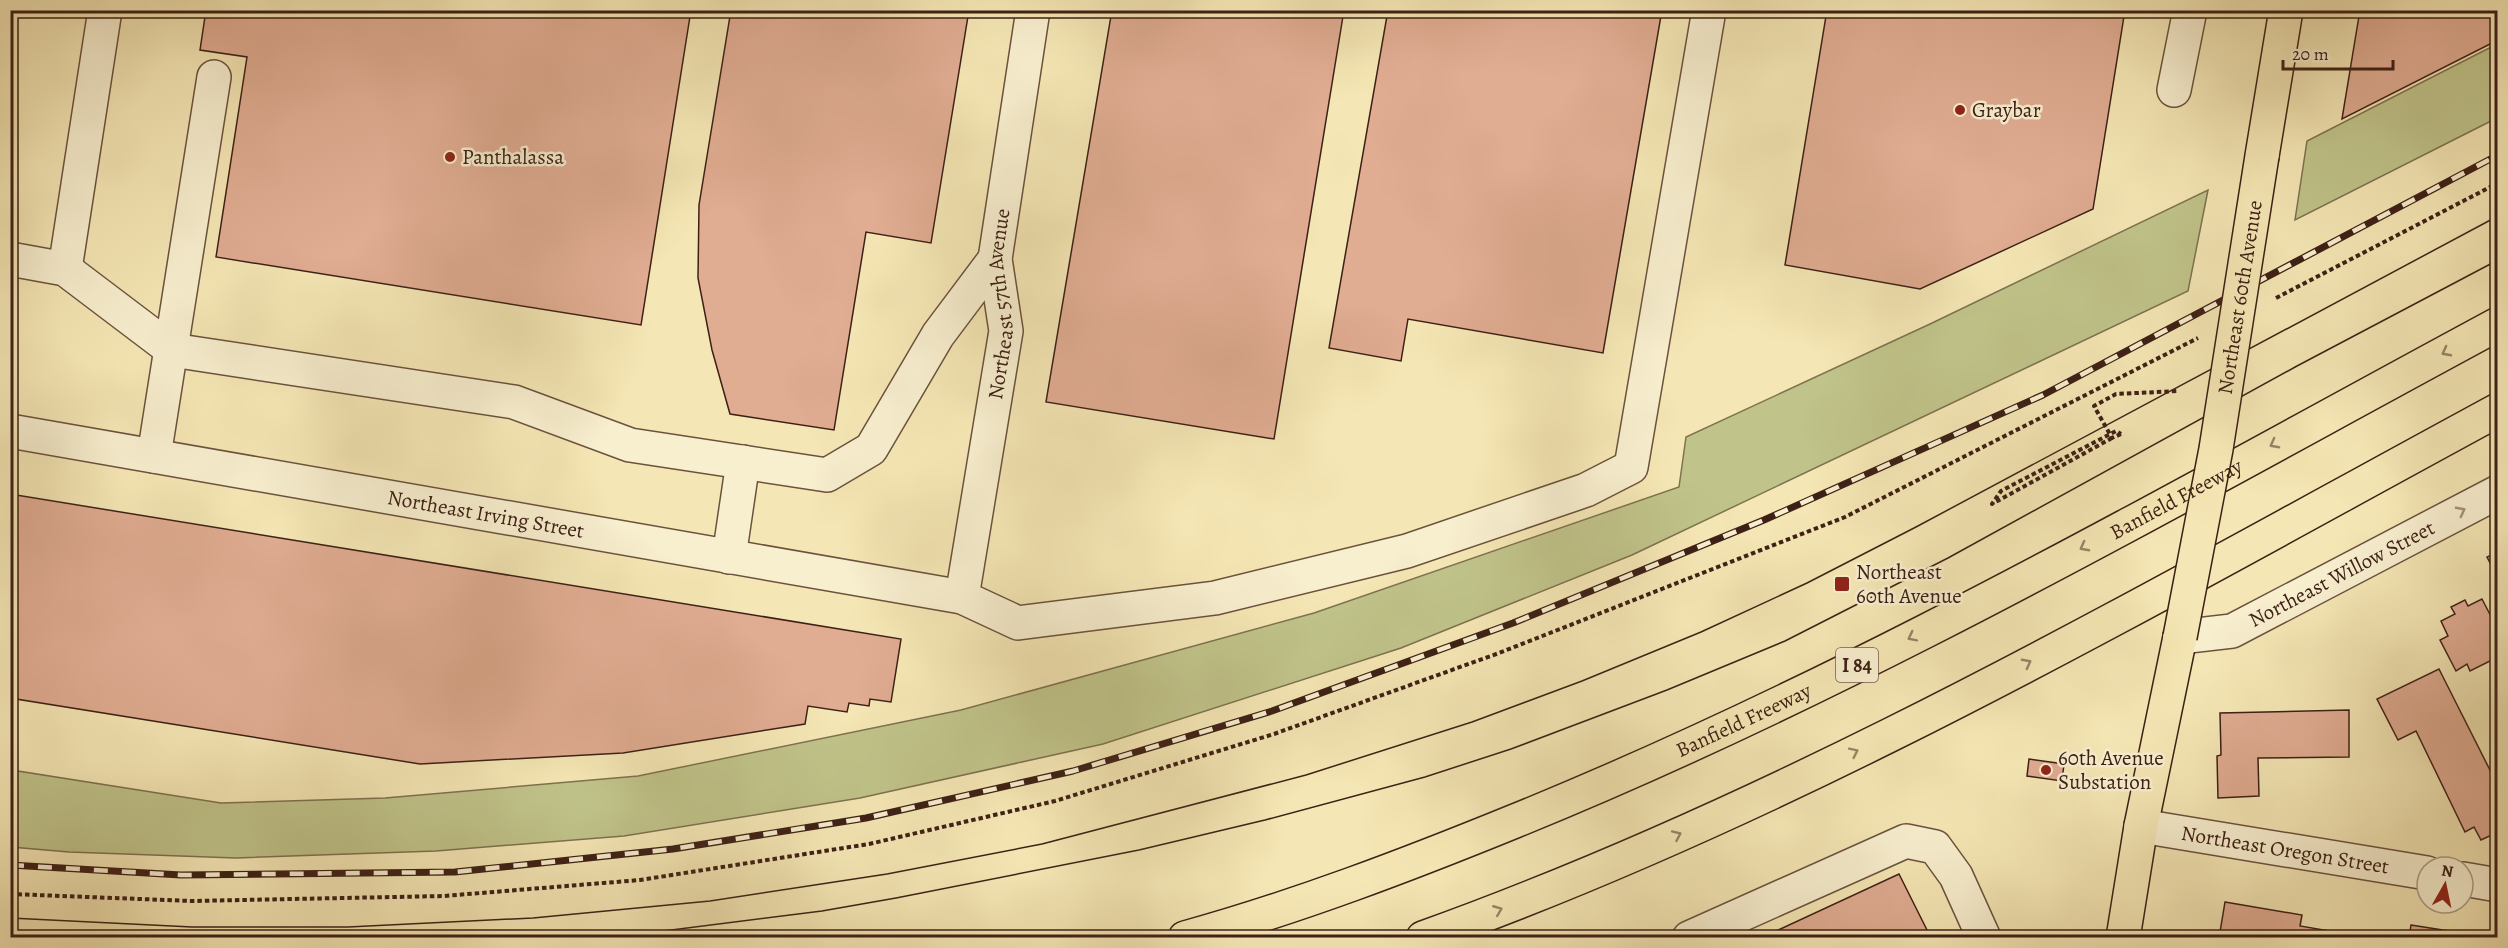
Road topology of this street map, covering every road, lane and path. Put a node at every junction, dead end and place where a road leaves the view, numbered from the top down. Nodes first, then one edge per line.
1 (105, 10) edge
2 (1033, 10) edge
3 (1709, 10) edge
4 (2190, 10) edge
5 (2286, 10) edge
6 (214, 77) dead end
7 (2174, 90) dead end
8 (2498, 183) edge
9 (10, 259) edge
10 (995, 259) junction
11 (65, 269) junction
12 (2275, 298) dead end
13 (2498, 324) edge
14 (2201, 336) dead end
15 (172, 350) junction
16 (2178, 391) dead end
17 (2498, 410) edge
18 (10, 431) edge
19 (2112, 438) junction
20 (154, 456) junction
21 (743, 462) junction
22 (2498, 492) edge
23 (729, 556) junction
24 (962, 597) junction
25 (2180, 638) junction
26 (2141, 826) junction
27 (2415, 871) edge
28 (2475, 881) edge
29 (2498, 885) edge
30 (10, 894) edge
31 (1185, 938) edge
32 (1423, 938) edge
33 (1689, 938) edge
34 (1984, 938) edge
35 (2123, 938) edge

1 - 11 street
2 - 10 street, Northeast 57th Avenue
3 - 24 street, Northeast Irving Street
4 - 7 street
5 - 25 main road, Northeast 60th Avenue, bridge
6 - 15 street
8 - 12 path
9 - 11 street
10 - 21 street
10 - 24 street, Northeast 57th Avenue
11 - 15 street
13 -> 31 main road, Banfield Freeway / I 84
14 - 30 path
15 - 20 street
15 - 21 street
16 - 19 path, bridge
32 -> 17 main road
18 - 20 street, Northeast Irving Street
19 - 19 path, bridge
20 - 23 street, Northeast Irving Street
21 - 23 street
25 -> 22 street, Northeast Willow Street
23 - 24 street, Northeast Irving Street
25 - 26 main road, Northeast 60th Avenue
26 - 27 street, Northeast Oregon Street
26 - 35 main road, Northeast 60th Avenue
28 - 29 street
33 - 34 street

